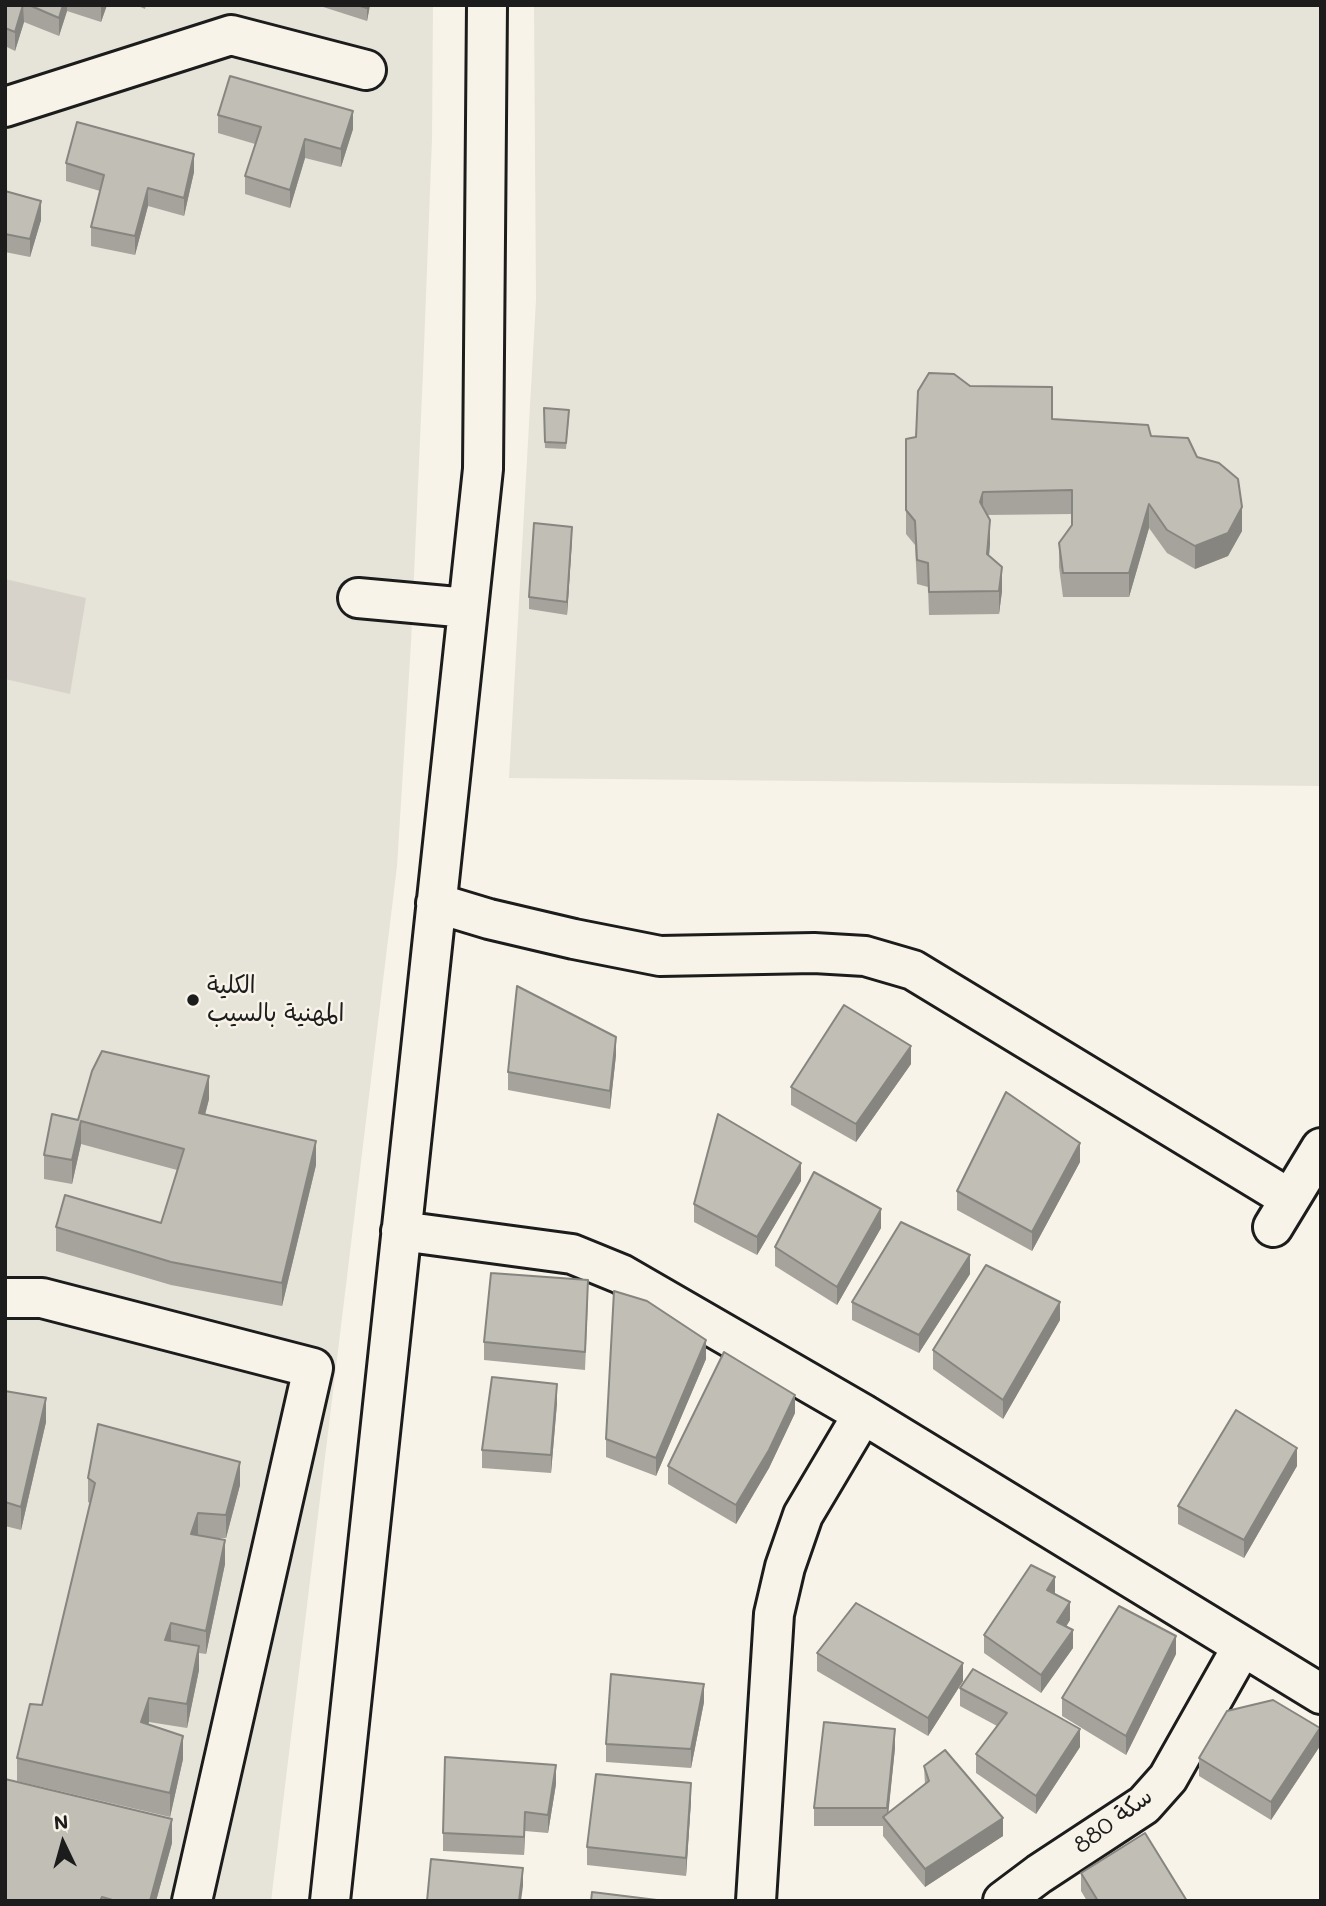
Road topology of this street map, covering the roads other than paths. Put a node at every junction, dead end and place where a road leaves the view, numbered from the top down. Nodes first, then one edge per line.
1 (488, 5) edge
2 (366, 69) dead end
3 (5, 107) edge
4 (358, 598) dead end
5 (468, 608) junction
6 (436, 903) junction
7 (1321, 1148) edge
8 (401, 1231) junction
9 (5, 1298) edge
10 (863, 1414) junction
11 (1242, 1647) junction
12 (1321, 1694) edge
13 (192, 1901) edge
14 (330, 1901) edge
15 (756, 1901) edge
16 (1003, 1901) edge

1 - 5 street
2 - 3 street
4 - 5 street
5 - 6 street
6 - 7 street
6 - 8 street
8 - 10 street
8 - 14 street
9 - 13 street
10 - 11 street
10 - 15 street
11 - 12 street
11 - 16 street, سكة 880

